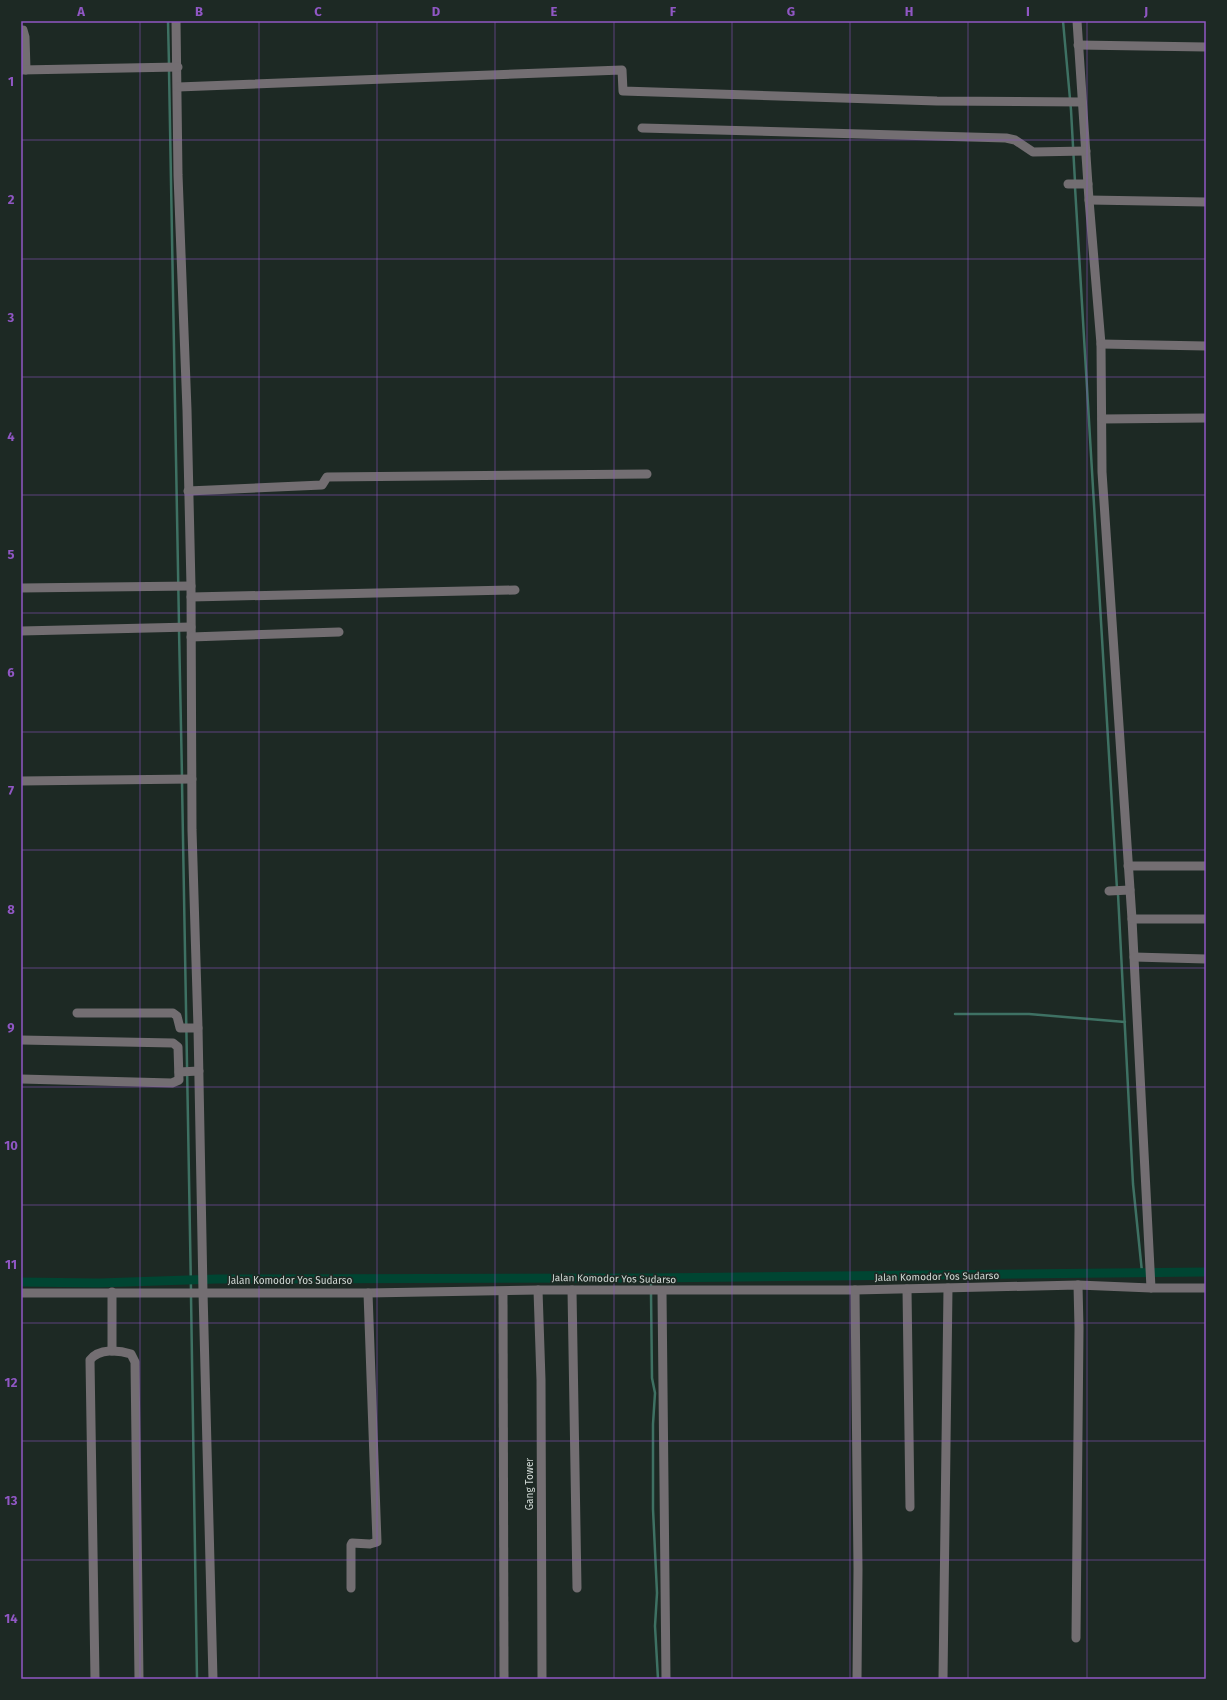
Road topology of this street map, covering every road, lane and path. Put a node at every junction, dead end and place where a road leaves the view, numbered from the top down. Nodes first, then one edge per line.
1 (176, 21) edge
2 (1077, 21) edge
3 (21, 30) edge
4 (1078, 45) junction
5 (1206, 47) edge
6 (177, 67) junction
7 (23, 70) edge
8 (178, 87) junction
9 (1079, 102) junction
10 (642, 128) dead end
11 (1082, 151) junction
12 (1068, 183) dead end
13 (1084, 184) junction
14 (1089, 200) junction
15 (1206, 202) edge
16 (1101, 344) junction
17 (1206, 346) edge
18 (1206, 418) edge
19 (1102, 419) junction
20 (647, 474) dead end
21 (188, 491) junction
22 (188, 586) junction
23 (21, 588) edge
24 (514, 590) dead end
25 (190, 597) junction
26 (21, 630) edge
27 (189, 630) junction
28 (339, 632) dead end
29 (190, 779) junction
30 (21, 781) edge
31 (1128, 866) junction
32 (1206, 866) edge
33 (1126, 890) junction
34 (1110, 891) dead end
35 (1132, 919) junction
36 (1206, 919) edge
37 (1134, 958) junction
38 (1206, 959) edge
39 (77, 1013) dead end
40 (197, 1028) junction
41 (21, 1040) edge
42 (181, 1072) junction
43 (197, 1072) junction
44 (21, 1079) edge
45 (1078, 1285) junction
46 (1151, 1285) junction
47 (948, 1288) junction
48 (1206, 1288) edge
49 (907, 1289) junction
50 (202, 1290) junction
51 (538, 1290) junction
52 (572, 1290) junction
53 (855, 1290) junction
54 (659, 1291) junction
55 (112, 1292) junction
56 (368, 1292) junction
57 (503, 1292) junction
58 (21, 1293) edge
59 (112, 1351) junction
60 (910, 1507) dead end
61 (351, 1588) dead end
62 (577, 1588) dead end
63 (1076, 1638) dead end
64 (95, 1679) edge
65 (139, 1679) edge
66 (213, 1679) edge
67 (504, 1679) edge
68 (542, 1679) edge
69 (666, 1679) edge
70 (857, 1679) edge
71 (943, 1679) edge

1 - 6 street
2 - 4 street
3 - 7 street
4 - 5 street
4 - 9 street
6 - 7 street
6 - 8 street
8 - 9 street
8 - 21 street
9 - 11 street
10 - 11 street
11 - 13 street
12 - 13 street
13 - 14 street
14 - 15 street
14 - 16 street
16 - 17 street
16 - 19 street
18 - 19 street
19 - 31 street
20 - 21 street
21 - 22 street
22 - 23 street
22 - 25 street
24 - 25 street
25 - 27 street
26 - 27 street
27 - 28 street
27 - 29 street
29 - 30 street
29 - 40 street
31 - 32 street
31 - 33 street
33 - 34 street
33 - 35 street
35 - 36 street
35 - 37 street
37 - 38 street
37 - 46 street
39 - 40 street
40 - 43 street
41 - 42 street
42 - 43 street
42 - 44 street
43 - 50 street
45 - 46 street, Jalan Komodor Yos Sudarso
45 - 47 street, Jalan Komodor Yos Sudarso
45 - 63 street
46 - 48 street, Jalan Komodor Yos Sudarso
47 - 49 street, Jalan Komodor Yos Sudarso
47 - 71 street
49 - 53 street, Jalan Komodor Yos Sudarso
49 - 60 street
50 - 55 street, Jalan Komodor Yos Sudarso
50 - 56 street, Jalan Komodor Yos Sudarso
50 - 66 street
51 - 52 street, Jalan Komodor Yos Sudarso
51 - 57 street, Jalan Komodor Yos Sudarso
51 - 68 street, Gang Tower
52 - 54 street, Jalan Komodor Yos Sudarso
52 - 62 street
53 - 54 street, Jalan Komodor Yos Sudarso
53 - 70 street
54 - 69 street
55 - 58 street, Jalan Komodor Yos Sudarso
55 - 59 street
56 - 57 street, Jalan Komodor Yos Sudarso
56 - 61 street
57 - 67 street
59 - 64 street
59 - 65 street

